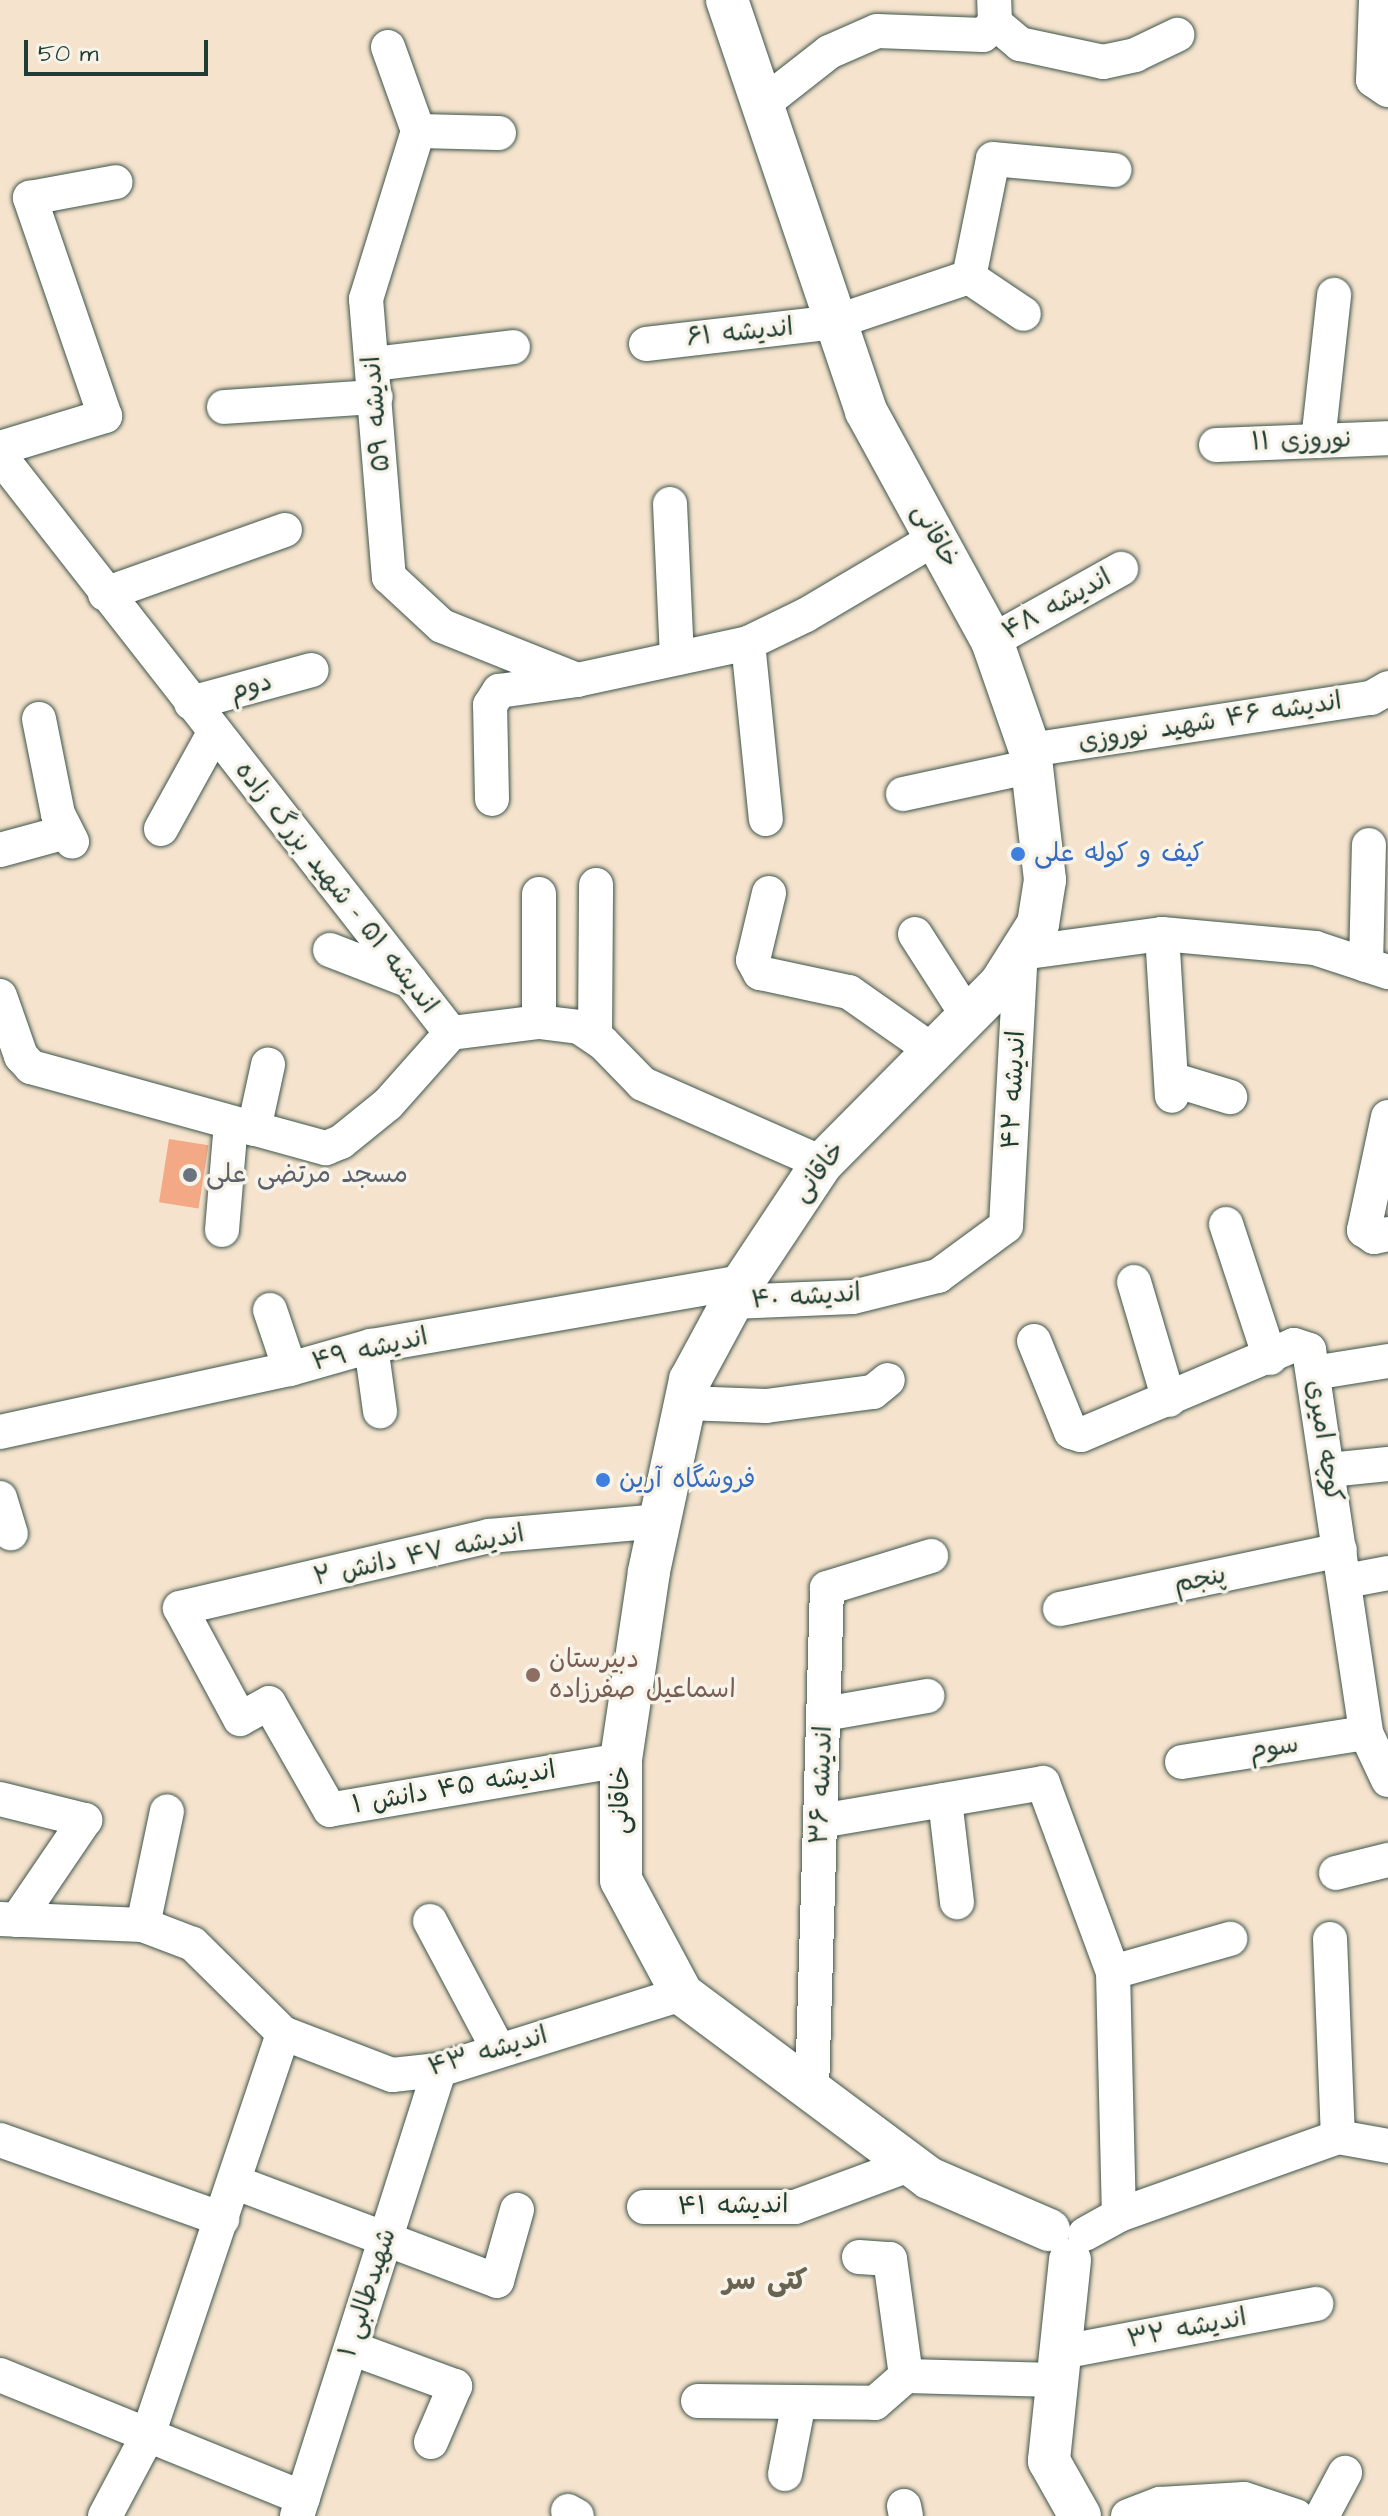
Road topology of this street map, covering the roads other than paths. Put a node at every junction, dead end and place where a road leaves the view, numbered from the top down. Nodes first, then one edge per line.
1 (727, 0) edge
2 (1376, 0) edge
3 (994, 11) edge
4 (1177, 35) dead end
5 (388, 47) dead end
6 (1388, 90) edge
7 (764, 103) junction
8 (418, 131) junction
9 (499, 133) dead end
10 (1115, 170) dead end
11 (116, 182) dead end
12 (969, 277) junction
13 (1334, 295) dead end
14 (1024, 314) dead end
15 (835, 322) junction
16 (646, 344) dead end
17 (513, 347) dead end
18 (374, 381) junction
19 (224, 407) dead end
20 (1388, 438) edge
21 (1318, 441) junction
22 (1216, 445) dead end
23 (0, 448) edge
24 (0, 456) edge
25 (670, 504) dead end
26 (285, 530) dead end
27 (936, 538) junction
28 (1121, 569) dead end
29 (105, 594) junction
30 (992, 641) junction
31 (748, 643) junction
32 (677, 658) junction
33 (312, 670) dead end
34 (577, 680) junction
35 (1388, 688) edge
36 (191, 703) junction
37 (39, 719) dead end
38 (214, 733) junction
39 (1031, 758) junction
40 (903, 794) dead end
41 (492, 799) dead end
42 (766, 819) dead end
43 (161, 829) dead end
44 (1369, 845) dead end
45 (0, 850) edge
46 (596, 885) dead end
47 (769, 893) dead end
48 (539, 894) dead end
49 (915, 934) dead end
50 (1162, 934) junction
51 (330, 950) dead end
52 (1021, 953) junction
53 (1377, 968) edge
54 (410, 981) junction
55 (0, 996) edge
56 (969, 1018) junction
57 (539, 1022) junction
58 (451, 1033) junction
59 (595, 1037) junction
60 (930, 1049) junction
61 (268, 1065) dead end
62 (1230, 1097) dead end
63 (1388, 1117) edge
64 (243, 1126) junction
65 (822, 1163) junction
66 (1226, 1224) dead end
67 (1006, 1226) joint
68 (222, 1230) dead end
69 (1388, 1234) edge
70 (1134, 1282) dead end
71 (737, 1292) junction
72 (270, 1310) dead end
73 (1034, 1341) dead end
74 (371, 1346) junction
75 (1270, 1358) junction
76 (1388, 1361) edge
77 (290, 1369) junction
78 (1313, 1373) junction
79 (888, 1380) dead end
80 (1169, 1400) junction
81 (685, 1403) junction
82 (380, 1411) dead end
83 (0, 1432) edge
84 (1388, 1464) edge
85 (1329, 1470) junction
86 (0, 1498) edge
87 (660, 1521) junction
88 (11, 1533) dead end
89 (931, 1556) dead end
90 (1343, 1565) junction
91 (1388, 1573) edge
92 (180, 1608) joint
93 (1060, 1609) dead end
94 (927, 1696) dead end
95 (824, 1714) junction
96 (1366, 1733) junction
97 (621, 1760) junction
98 (1182, 1762) dead end
99 (1388, 1780) edge
100 (0, 1799) edge
101 (945, 1800) junction
102 (167, 1811) dead end
103 (821, 1821) junction
104 (1388, 1860) edge
105 (1336, 1873) dead end
106 (957, 1902) dead end
107 (8, 1919) edge
108 (430, 1921) dead end
109 (143, 1925) junction
110 (1230, 1939) dead end
111 (1330, 1939) dead end
112 (1113, 1972) junction
113 (682, 1994) junction
114 (283, 2033) junction
115 (499, 2051) junction
116 (439, 2070) junction
117 (812, 2090) junction
118 (1338, 2137) junction
119 (0, 2140) edge
120 (1388, 2146) edge
121 (911, 2164) junction
122 (234, 2182) junction
123 (644, 2207) dead end
124 (517, 2210) dead end
125 (1119, 2215) junction
126 (222, 2219) junction
127 (385, 2240) junction
128 (1068, 2241) junction
129 (859, 2257) dead end
130 (1316, 2304) dead end
131 (351, 2348) junction
132 (1056, 2366) junction
133 (0, 2375) edge
134 (906, 2376) junction
135 (698, 2401) dead end
136 (799, 2402) junction
137 (148, 2435) junction
138 (431, 2442) dead end
139 (1345, 2473) dead end
140 (785, 2474) dead end
141 (300, 2507) edge
142 (105, 2516) edge
143 (1080, 2516) edge
144 (1128, 2516) edge
145 (1296, 2516) edge
146 (1322, 2516) edge

1 - 7 main road, خاقانی
2 - 6 street
3 - 4 street
3 - 7 street
5 - 8 street
7 - 15 main road, خاقانی
8 - 9 street
8 - 18 street, اندیشه ۵۹
10 - 12 street
11 - 23 street
12 - 14 street
12 - 15 street, اندیشه ۶۱
13 - 21 street
15 - 16 street, اندیشه ۶۱
15 - 27 main road, خاقانی
17 - 18 street
18 - 19 street
18 - 34 street, اندیشه ۵۹
20 - 21 street, نوروزی ۱۱
21 - 22 street, نوروزی ۱۱
24 - 29 street, اندیشه ۵۱ - شهید بزرگ زاده
25 - 32 street
26 - 29 street
27 - 30 main road, خاقانی
27 - 31 street
28 - 30 street, اندیشه ۴۸
29 - 36 street, اندیشه ۵۱ - شهید بزرگ زاده
30 - 39 main road, خاقانی
31 - 32 street
31 - 42 street
32 - 34 street
33 - 36 street, دوم
34 - 41 street
35 - 39 street, اندیشه ۴۶ شهید نوروزی
36 - 38 street, اندیشه ۵۱ - شهید بزرگ زاده
37 - 45 street
38 - 43 street
38 - 54 street, اندیشه ۵۱ - شهید بزرگ زاده
39 - 40 street, اندیشه ۴۶ شهید نوروزی
39 - 52 main road, خاقانی
44 - 53 street
46 - 59 street
47 - 60 street
48 - 57 street
49 - 56 street
50 - 52 street
50 - 53 street
50 - 62 street
51 - 54 street
52 - 56 main road, خاقانی
52 - 67 street, اندیشه ۴۲
54 - 58 street, اندیشه ۵۱ - شهید بزرگ زاده
55 - 64 street
56 - 60 main road, خاقانی
57 - 58 street, اندیشه ۵۱ - شهید بزرگ زاده
57 - 59 street, اندیشه ۵۱ - شهید بزرگ زاده
58 - 64 street
59 - 65 street, اندیشه ۵۱ - شهید بزرگ زاده
60 - 65 main road, خاقانی
61 - 64 street
63 - 69 street
64 - 68 street
65 - 71 main road, خاقانی
66 - 75 street
67 - 71 street, اندیشه ۴۰
70 - 80 street
71 - 74 street, اندیشه ۴۹
71 - 81 main road, خاقانی
72 - 77 street
73 - 80 street, کوچه امیری
74 - 77 street, اندیشه ۴۹
74 - 82 street
75 - 78 street, کوچه امیری
75 - 80 street, کوچه امیری
76 - 78 street
77 - 83 street, اندیشه ۴۹
78 - 85 street, کوچه امیری
79 - 81 street
81 - 87 main road, خاقانی
84 - 85 street
85 - 90 street, کوچه امیری
86 - 88 street
87 - 92 street, اندیشه ۴۷ دانش ۲
87 - 97 main road, خاقانی
89 - 95 street, اندیشه ۳۶
90 - 91 street, پنجم
90 - 93 street, پنجم
90 - 96 street, کوچه امیری
92 - 97 street, اندیشه ۴۵ دانش ۱
94 - 95 street
95 - 103 street, اندیشه ۳۶
96 - 98 street, سوم
96 - 99 street, کوچه امیری
97 - 113 main road, خاقانی
100 - 107 street
101 - 103 street
101 - 106 street
101 - 112 street
102 - 109 street
103 - 117 street, اندیشه ۳۶
104 - 105 street
107 - 109 street, اندیشه ۴۳
108 - 115 street
109 - 114 street, اندیشه ۴۳
110 - 112 street
111 - 118 street
112 - 125 street
113 - 115 street, اندیشه ۴۳
113 - 117 main road, خاقانی
114 - 116 street, اندیشه ۴۳
114 - 122 street
115 - 116 street, اندیشه ۴۳
116 - 127 street, شهیدطالبی ۱
117 - 121 main road, خاقانی
118 - 120 street
118 - 125 street
119 - 126 street
121 - 123 street, اندیشه ۴۱
121 - 128 main road, خاقانی
122 - 126 street
122 - 127 street
124 - 127 street
125 - 128 street
126 - 137 street
127 - 131 street, شهیدطالبی ۱
128 - 132 main road
129 - 134 street
130 - 132 street, اندیشه ۳۲
131 - 138 street
131 - 141 street, شهیدطالبی ۱
132 - 134 street, اندیشه ۳۲
132 - 143 main road
133 - 137 street
134 - 136 street
135 - 136 street
136 - 140 street
137 - 141 street
137 - 142 street
139 - 146 street
144 - 145 street

